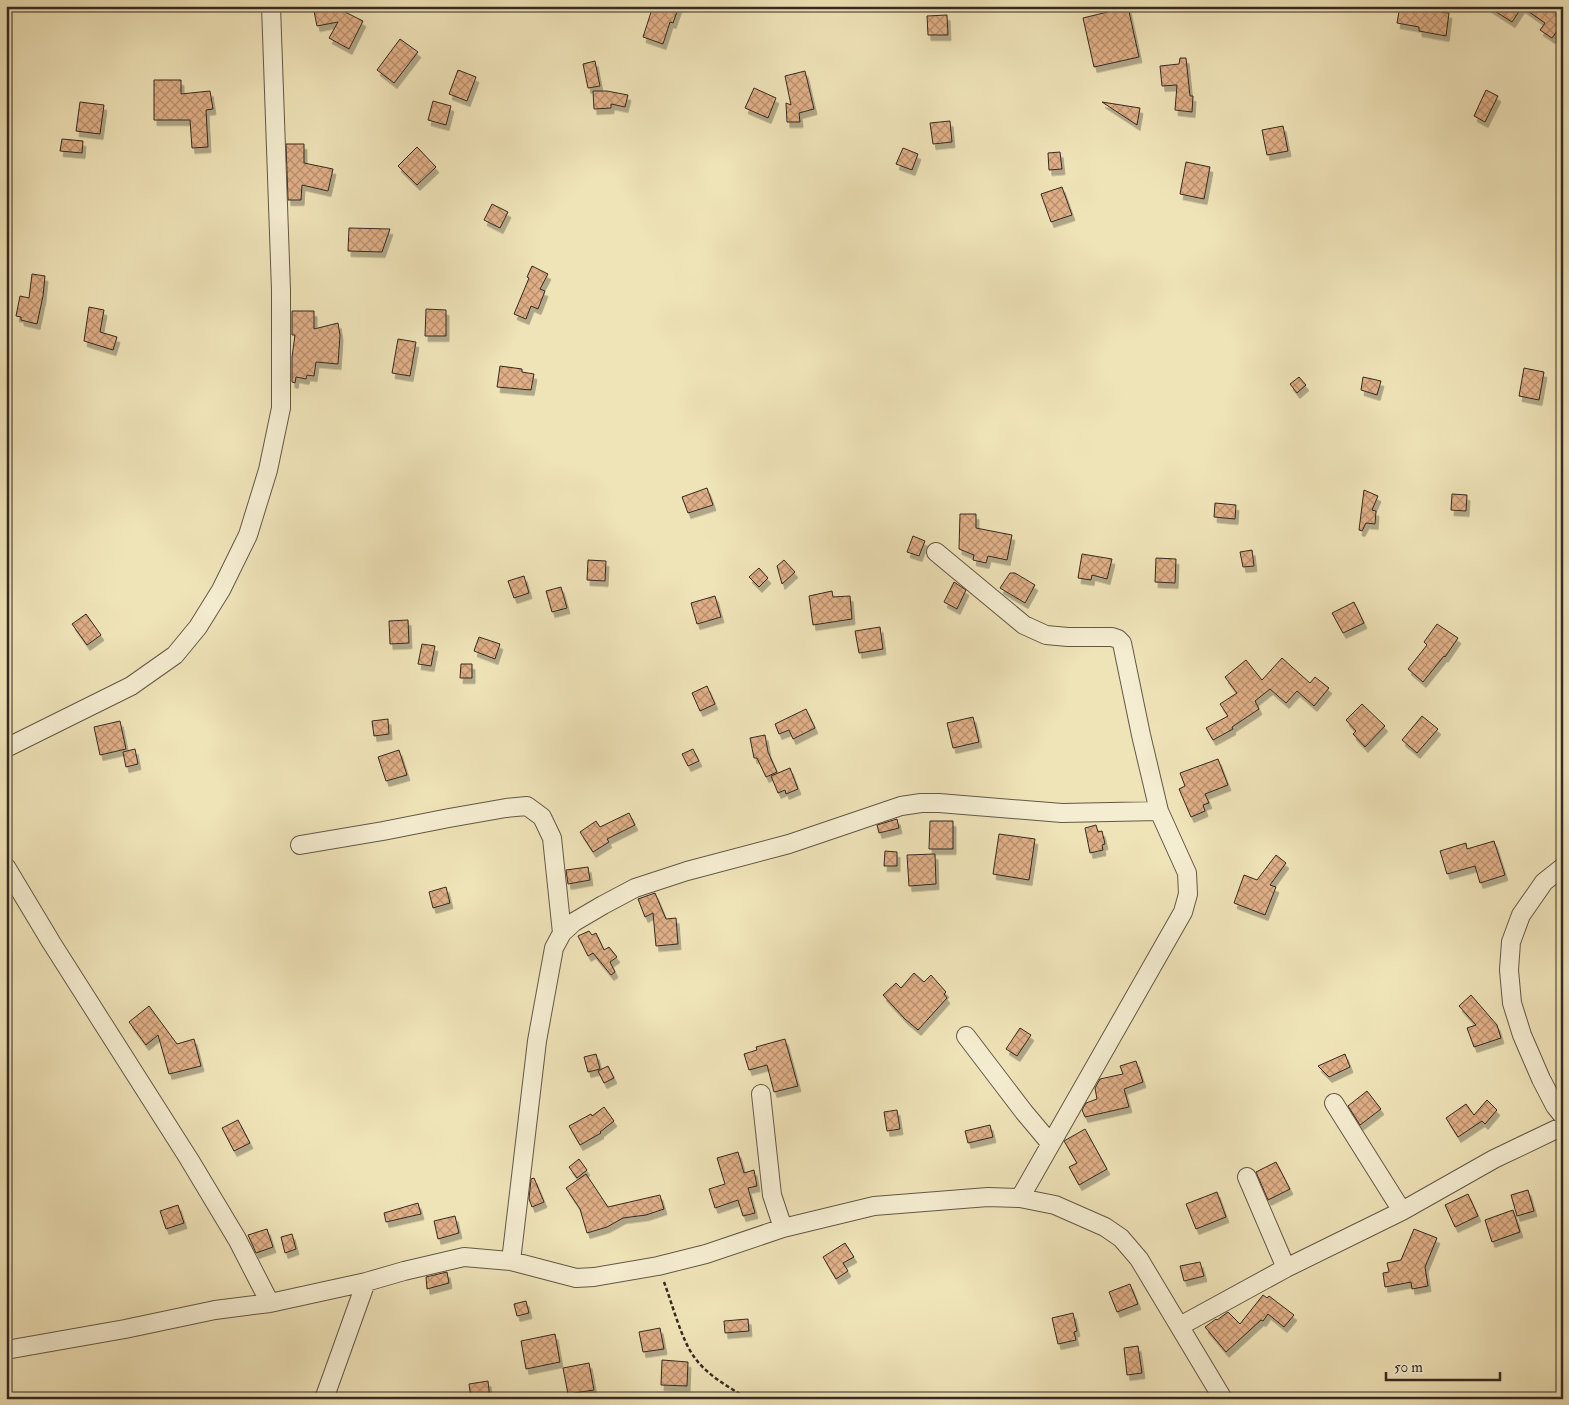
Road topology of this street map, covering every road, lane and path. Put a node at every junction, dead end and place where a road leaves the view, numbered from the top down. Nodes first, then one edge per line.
1 (271, 6) edge
2 (936, 552) dead end
3 (6, 748) edge
4 (1159, 811) junction
5 (300, 845) dead end
6 (1563, 867) edge
7 (6, 868) edge
8 (562, 933) junction
9 (966, 1036) dead end
10 (761, 1094) dead end
11 (1334, 1103) dead end
12 (1563, 1116) edge
13 (1563, 1126) edge
14 (1050, 1143) junction
15 (1247, 1176) dead end
16 (1020, 1198) junction
17 (1402, 1211) junction
18 (783, 1228) junction
19 (511, 1261) junction
20 (658, 1266) junction
21 (1286, 1268) junction
22 (366, 1282) junction
23 (270, 1303) junction
24 (1180, 1326) junction
25 (6, 1350) edge
26 (324, 1399) edge
27 (748, 1399) edge
28 (1223, 1399) edge

1 - 3 street
2 - 4 street
4 - 8 street
4 - 14 street
5 - 8 street
6 - 12 street
7 - 23 street
8 - 19 street
9 - 14 street
10 - 18 street
11 - 17 street
13 - 17 street
14 - 16 street
15 - 21 street
16 - 18 street
16 - 24 street
17 - 21 street
18 - 20 street
19 - 20 street
19 - 22 street
20 - 27 path
21 - 24 street
22 - 23 street
22 - 26 street
23 - 25 street
24 - 28 street

